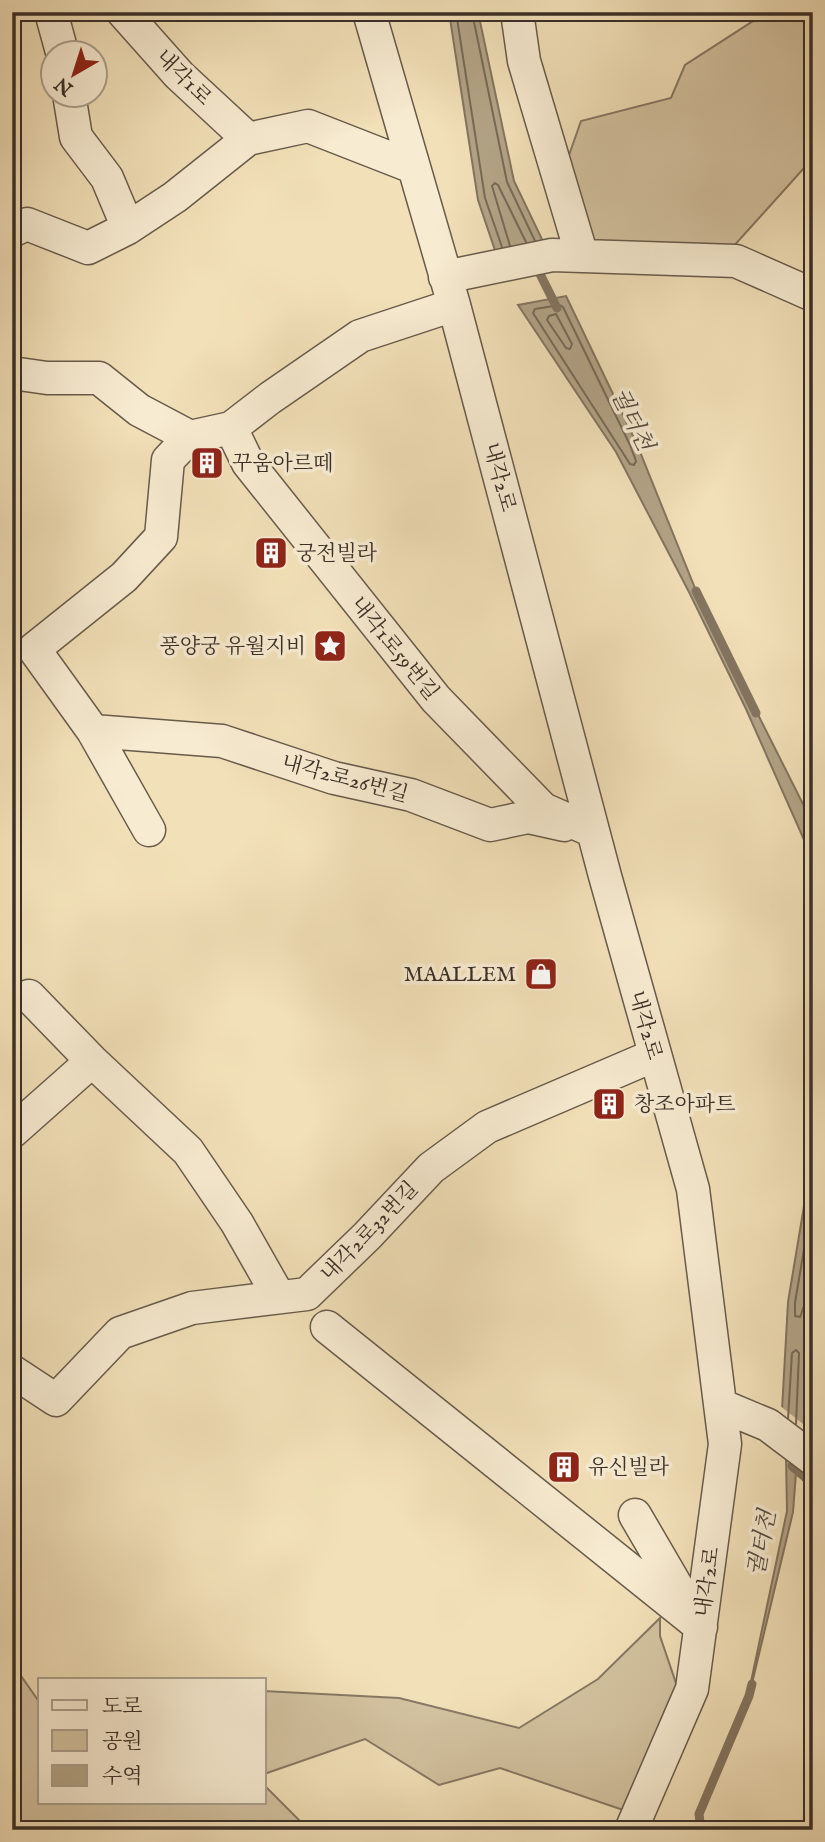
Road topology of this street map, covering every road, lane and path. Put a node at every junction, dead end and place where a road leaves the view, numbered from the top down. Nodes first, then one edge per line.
1 (51, 12) edge
2 (123, 12) edge
3 (369, 12) edge
4 (517, 12) edge
5 (58, 38) edge
6 (71, 108) edge
7 (248, 139) junction
8 (413, 167) junction
9 (128, 228) junction
10 (12, 231) edge
11 (567, 255) junction
12 (450, 291) junction
13 (813, 295) edge
14 (12, 373) edge
15 (231, 429) junction
16 (190, 437) junction
17 (93, 731) junction
18 (149, 830) dead end
19 (593, 831) junction
20 (29, 996) dead end
21 (654, 1055) junction
22 (92, 1061) junction
23 (12, 1132) edge
24 (279, 1297) junction
25 (327, 1326) dead end
26 (12, 1371) edge
27 (720, 1405) junction
28 (813, 1459) edge
29 (635, 1515) dead end
30 (701, 1627) junction
31 (631, 1830) edge

1 - 5 street
2 - 7 street, 내각1로
3 - 8 street, 내각2로
4 - 11 street
6 - 9 street
7 - 8 street
7 - 9 street
8 - 12 street, 내각2로
9 - 10 street
11 - 12 street
11 - 13 street
12 - 15 street
12 - 19 street, 내각2로
14 - 16 street
15 - 16 street
15 - 19 street, 내각1로59번길
16 - 17 street
17 - 18 street
17 - 19 street, 내각2로26번길
19 - 21 street, 내각2로
20 - 22 street
21 - 24 street, 내각2로32번길
21 - 27 street, 내각2로
22 - 23 street
22 - 24 street
24 - 26 street, 내각2로32번길
25 - 30 street
27 - 28 street
27 - 30 street, 내각2로
29 - 30 street
30 - 31 street, 내각2로

